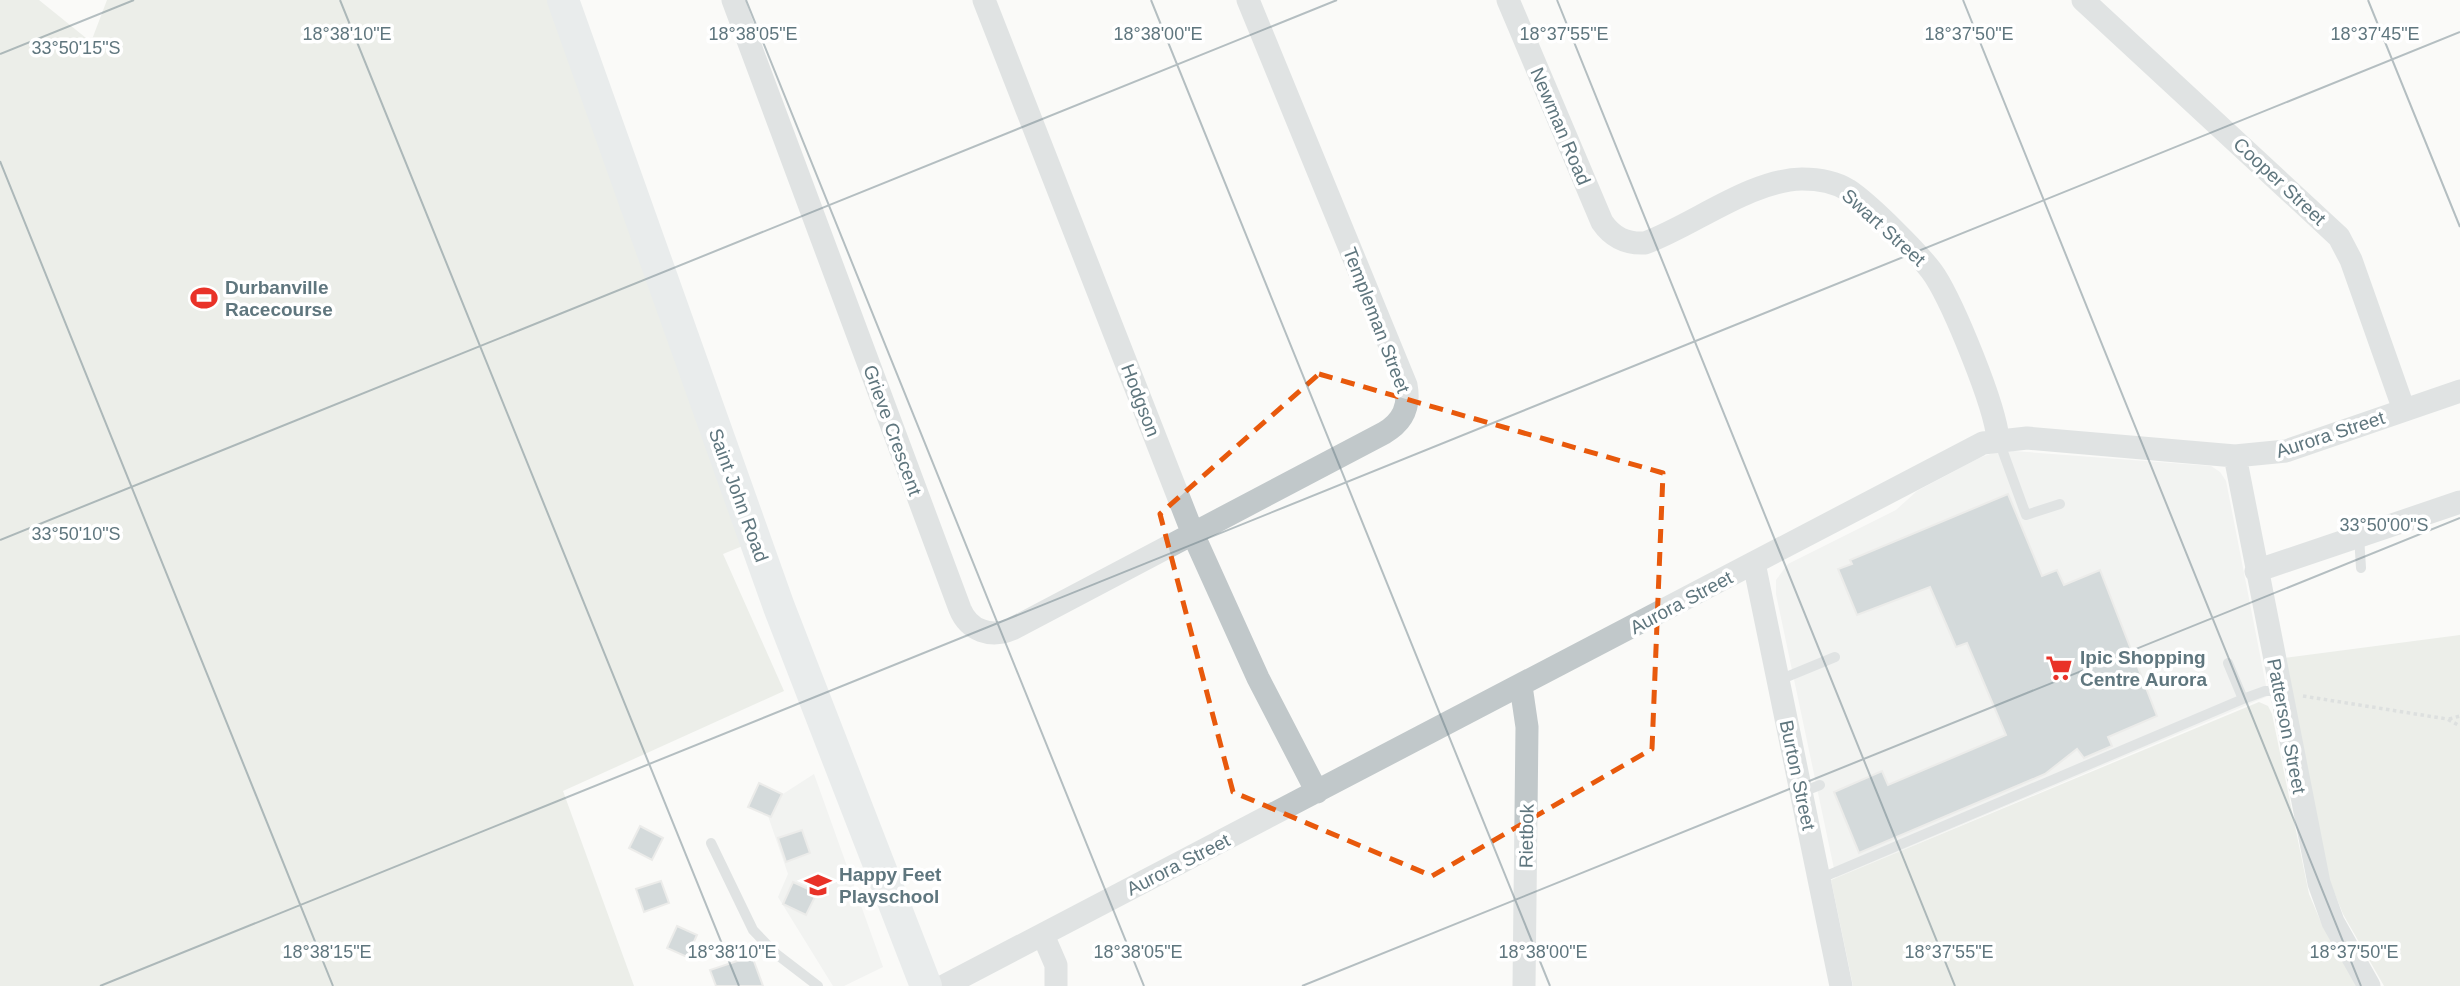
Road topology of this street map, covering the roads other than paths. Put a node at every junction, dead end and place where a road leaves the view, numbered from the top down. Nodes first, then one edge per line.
1 (563, 0) edge
2 (733, 0) edge
3 (984, 0) edge
4 (1248, 0) edge
5 (1508, 0) edge
6 (2083, 0) edge
7 (1626, 242) joint
8 (2460, 391) edge
9 (2404, 410) junction
10 (1998, 439) junction
11 (2235, 456) junction
12 (2460, 502) edge
13 (2060, 504) dead end
14 (1193, 534) junction
15 (2359, 536) junction
16 (1754, 564) junction
17 (2361, 568) dead end
18 (2256, 571) junction
19 (1835, 657) dead end
20 (2228, 663) dead end
21 (1779, 680) junction
22 (1521, 686) junction
23 (2280, 691) junction
24 (2243, 698) junction
25 (1317, 792) junction
26 (711, 843) dead end
27 (1819, 879) junction
28 (1043, 934) junction
29 (818, 986) edge
30 (926, 986) edge
31 (944, 986) edge
32 (1056, 986) edge
33 (1524, 986) edge
34 (1841, 986) edge
35 (2370, 986) edge

1 - 30 main road, Saint John Road
2 - 14 street, Grieve Crescent
3 - 14 street, Hodgson
4 - 14 street, Templeman Street
5 - 7 street, Newman Road
6 - 9 street, Cooper Street
7 - 10 street, Swart Street
8 - 9 street, Aurora Street
9 - 11 street, Aurora Street
10 - 11 street, Aurora Street
10 - 13 lane
10 - 16 street, Aurora Street
11 - 18 street, Patterson Street
12 - 15 street
14 - 25 street, Hodgson
15 - 17 lane
15 - 18 street
16 - 21 street, Burton Street
16 - 22 street, Aurora Street
18 - 23 street, Patterson Street
19 - 21 lane
20 - 24 lane
21 - 27 street, Burton Street
22 - 25 street, Aurora Street
22 - 33 street, Rietbok
23 - 24 lane
23 - 35 street, Patterson Street
24 - 27 lane
25 - 28 street, Aurora Street
26 - 29 lane
27 - 34 street, Burton Street
28 - 31 street, Aurora Street
28 - 32 street

